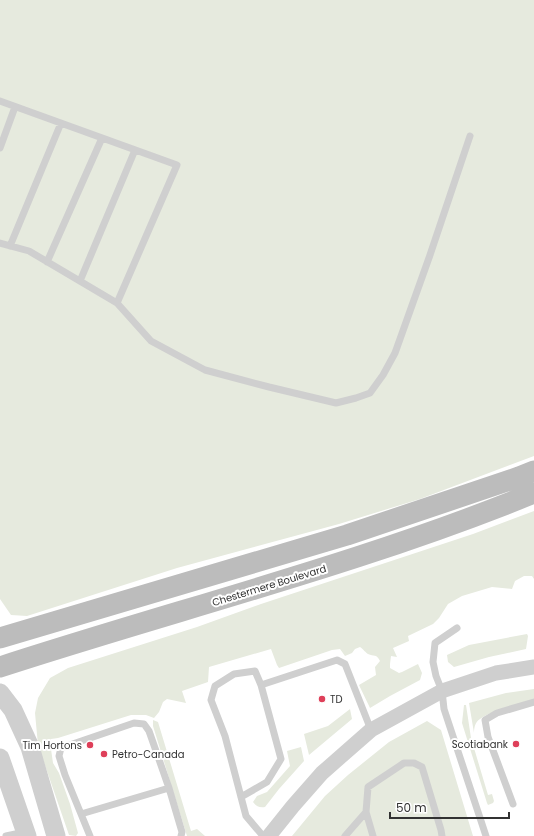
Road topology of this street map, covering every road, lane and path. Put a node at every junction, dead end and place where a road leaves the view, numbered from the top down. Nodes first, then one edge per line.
1 (0, 101) edge
2 (15, 107) junction
3 (61, 123) junction
4 (470, 136) dead end
5 (102, 138) junction
6 (0, 148) edge
7 (135, 150) junction
8 (0, 243) edge
9 (10, 246) junction
10 (47, 262) junction
11 (80, 281) junction
12 (117, 303) junction
13 (534, 471) edge
14 (534, 493) edge
15 (457, 628) dead end
16 (0, 638) edge
17 (0, 667) edge
18 (534, 667) edge
19 (261, 685) junction
20 (442, 691) junction
21 (0, 693) edge
22 (534, 702) edge
23 (371, 730) junction
24 (0, 758) edge
25 (169, 788) junction
26 (241, 797) junction
27 (513, 804) dead end
28 (366, 812) junction
29 (81, 814) junction
30 (26, 834) edge
31 (6, 836) edge
32 (56, 836) edge
33 (90, 836) edge
34 (181, 836) edge
35 (263, 836) edge
36 (269, 836) edge
37 (345, 836) edge
38 (373, 836) edge
39 (442, 836) edge
40 (486, 836) edge

1 - 2 lane
2 - 3 lane
2 - 6 lane
3 - 5 lane
3 - 9 lane
4 - 12 lane
5 - 7 lane
5 - 10 lane
7 - 11 lane
7 - 12 lane
8 - 9 lane
9 - 10 lane
10 - 11 lane
11 - 12 lane
13 - 16 main road
14 - 17 main road, Chestermere Boulevard
15 - 20 lane
18 - 20 street
19 - 23 lane
19 - 26 lane
19 - 26 lane
20 - 23 street
20 - 40 lane
21 - 32 street
22 - 27 lane
23 - 36 street
24 - 30 street
25 - 29 lane
25 - 29 lane
25 - 34 lane
26 - 35 lane
28 - 37 lane
28 - 38 lane
28 - 39 lane
29 - 33 lane
30 - 31 lane

